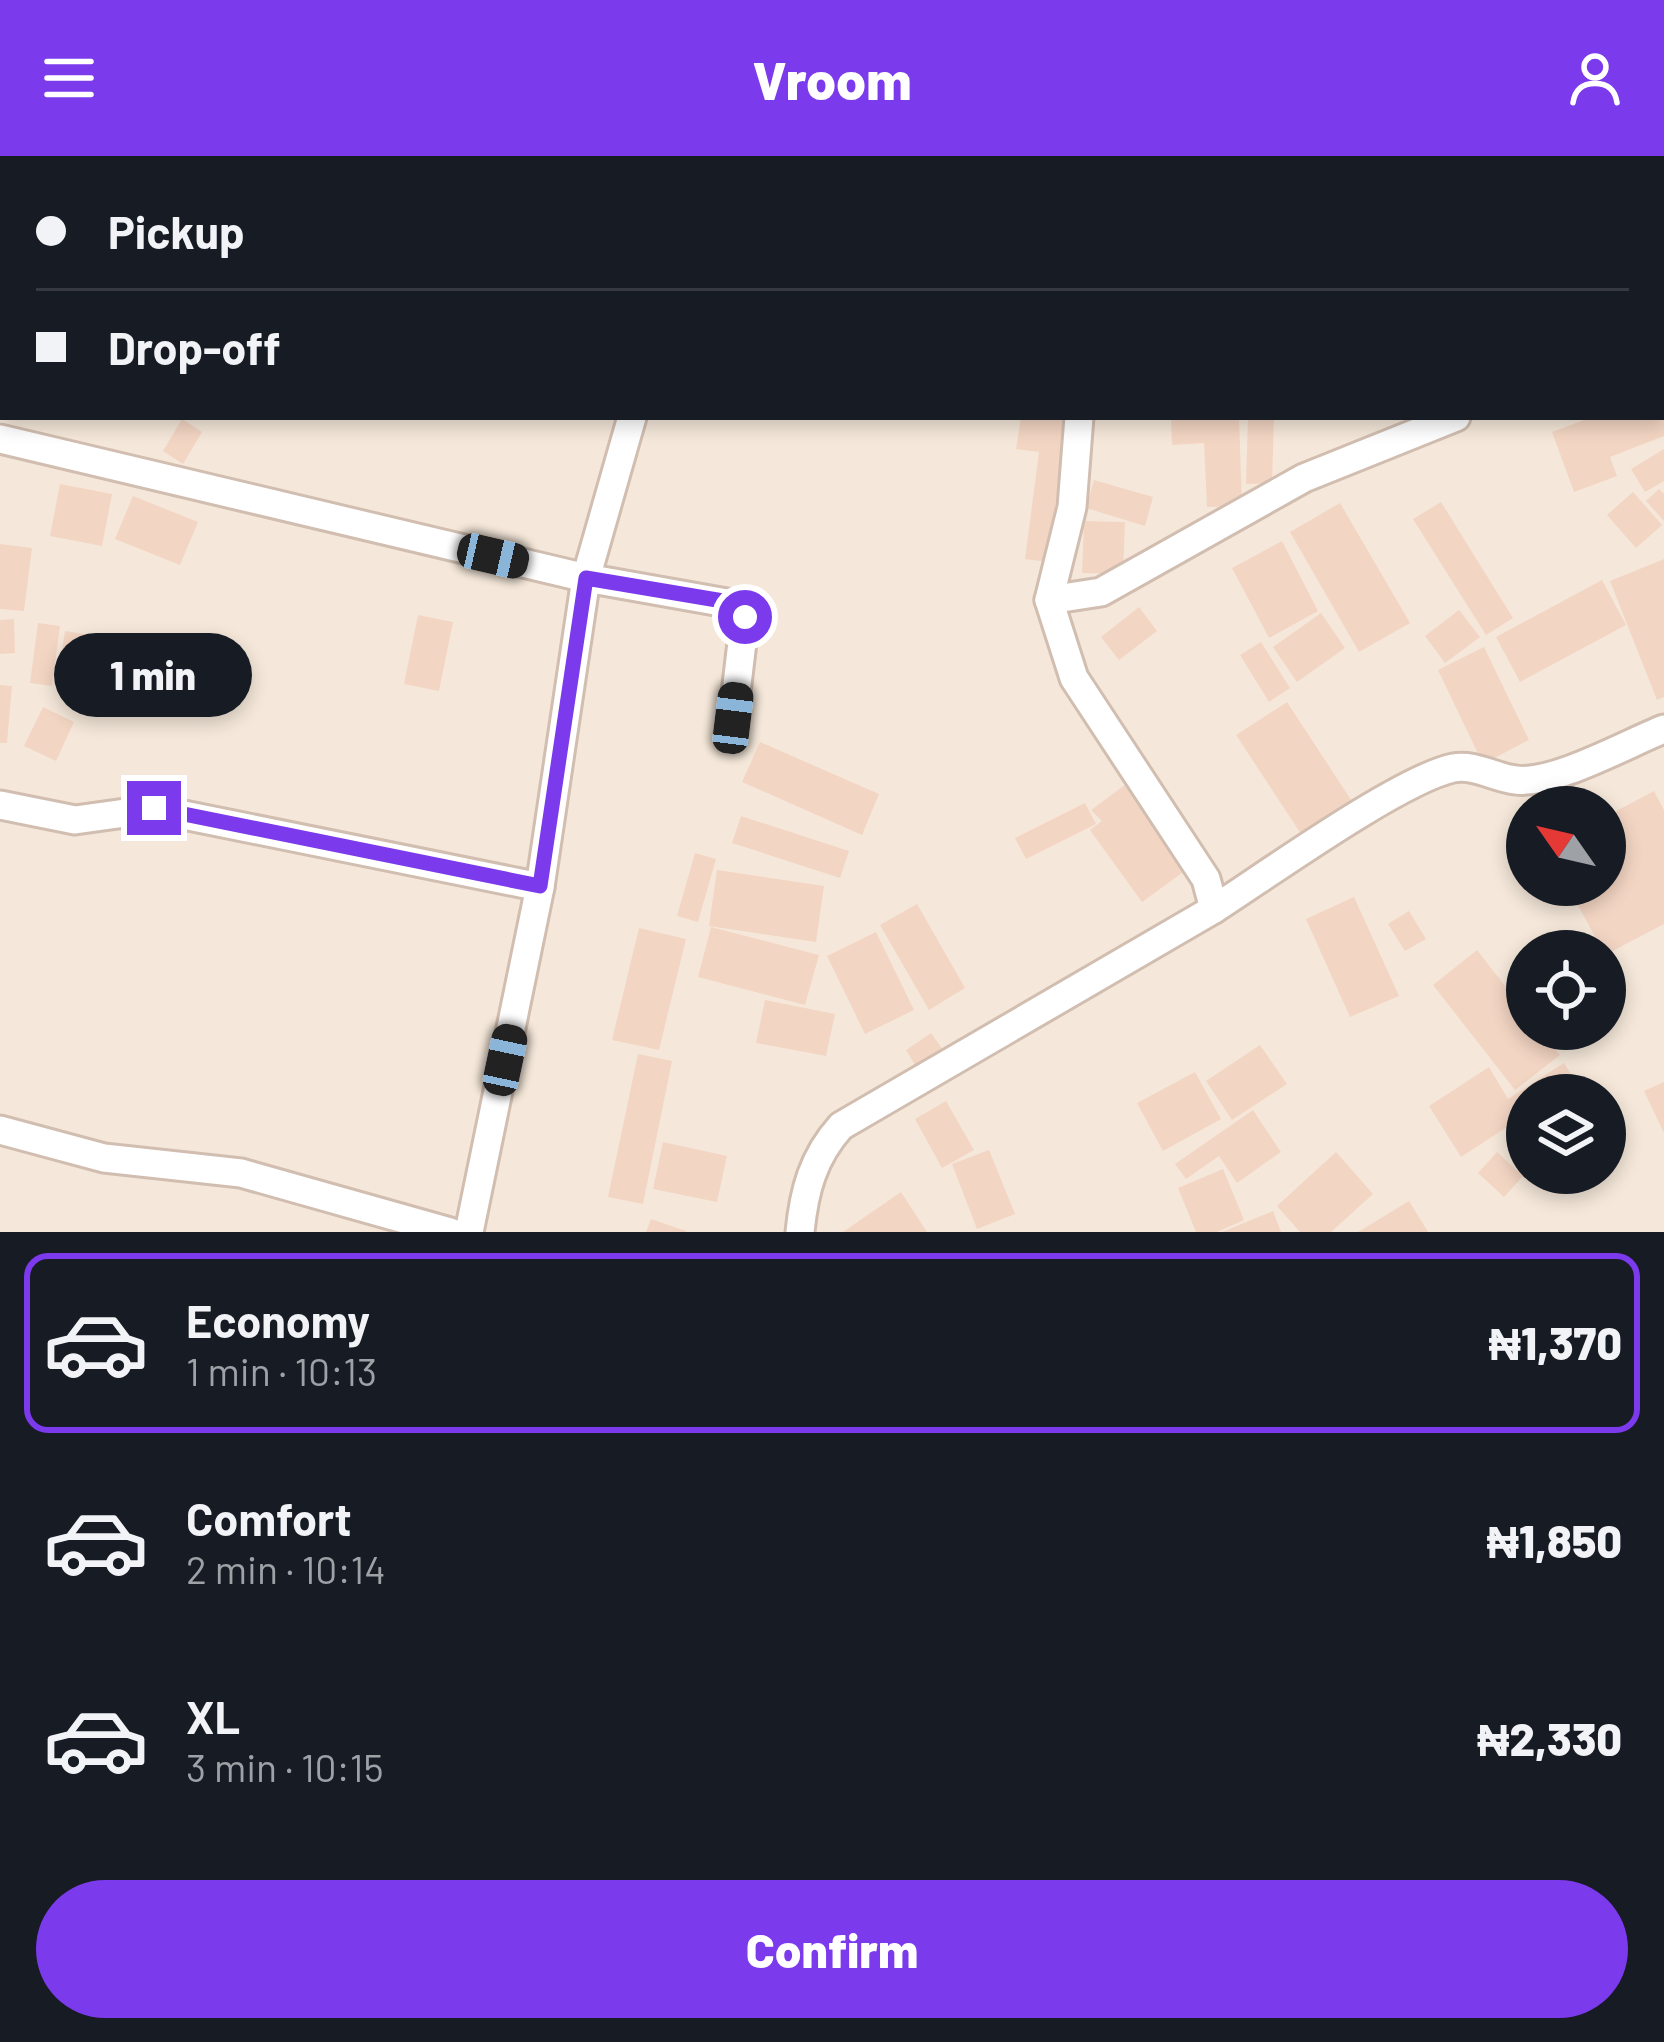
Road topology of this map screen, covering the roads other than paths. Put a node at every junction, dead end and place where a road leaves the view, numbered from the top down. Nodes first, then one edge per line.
1 (631, 420) edge
2 (1079, 420) edge
3 (1449, 420) edge
4 (0, 439) edge
5 (586, 578) junction
6 (1049, 600) junction
7 (733, 718) dead end
8 (1664, 728) edge
9 (0, 805) edge
10 (540, 886) junction
11 (1214, 909) junction
12 (0, 1130) edge
13 (450, 1232) edge
14 (469, 1232) edge
15 (800, 1232) edge

1 - 5 street
2 - 6 street
3 - 6 street
4 - 5 street
5 - 7 street
5 - 10 street
6 - 11 street
8 - 11 street
9 - 10 street
10 - 14 street
11 - 15 street
12 - 13 street

